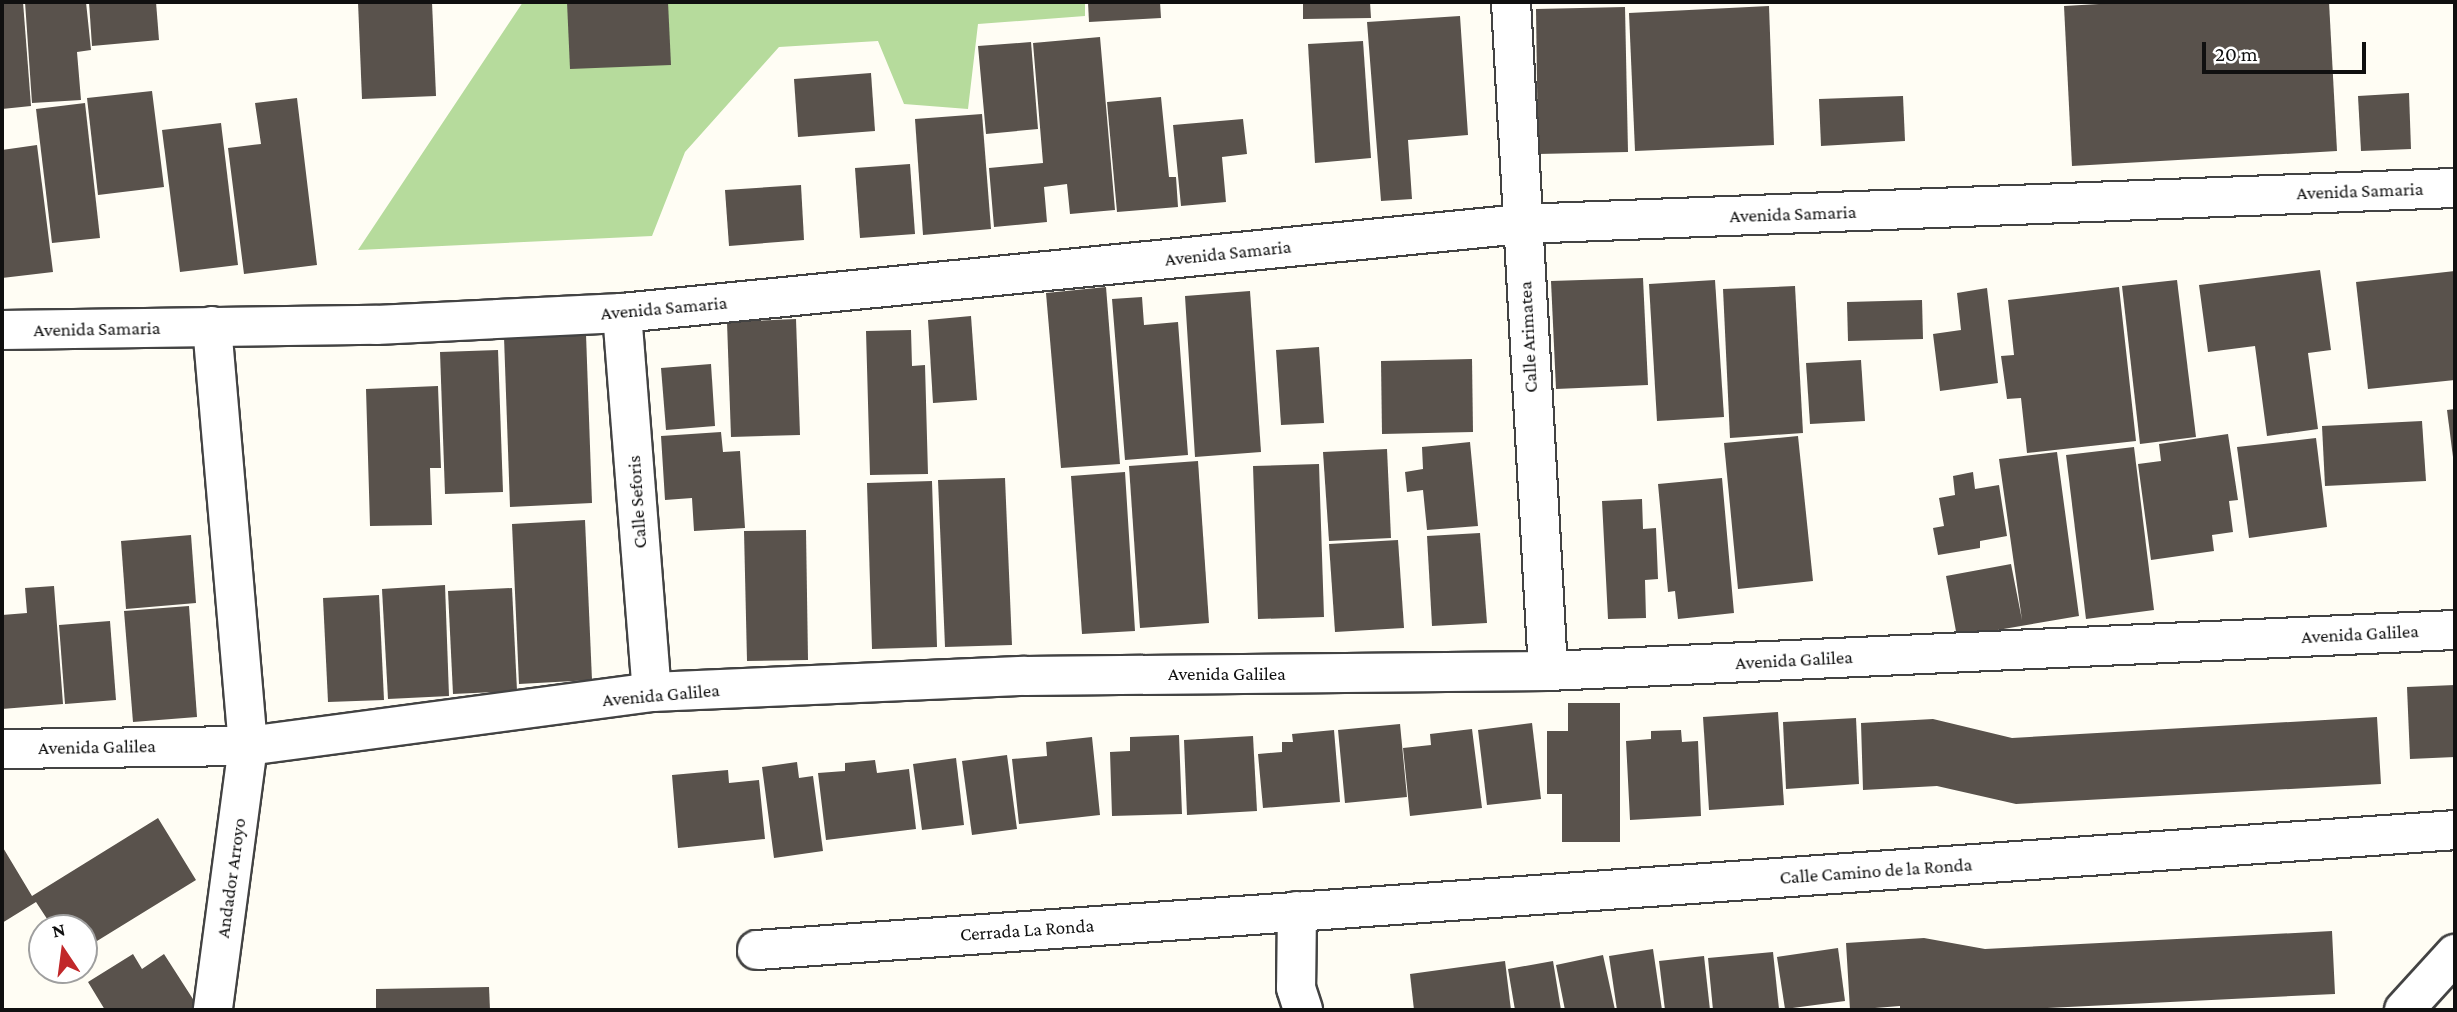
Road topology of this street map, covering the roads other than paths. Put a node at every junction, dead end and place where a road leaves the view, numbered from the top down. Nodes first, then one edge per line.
1 (1511, 2) edge
2 (2455, 188) edge
3 (1521, 224) junction
4 (622, 313) junction
5 (212, 327) junction
6 (2, 330) edge
7 (2455, 630) edge
8 (1548, 671) junction
9 (652, 692) junction
10 (248, 746) junction
11 (2, 749) edge
12 (2455, 830) edge
13 (1297, 911) junction
14 (757, 950) dead end
15 (2455, 954) edge
16 (213, 1010) edge
17 (1303, 1010) edge
18 (2403, 1010) edge

1 - 3 street, Calle Arimatea
2 - 3 street, Avenida Samaria
3 - 4 street, Avenida Samaria
3 - 8 street, Calle Arimatea
4 - 5 street, Avenida Samaria
4 - 9 street, Calle Seforis
5 - 6 street, Avenida Samaria
5 - 10 street, Andador Arroyo
7 - 8 street, Avenida Galilea
8 - 9 street, Avenida Galilea
9 - 10 street, Avenida Galilea
10 - 11 street, Avenida Galilea
10 - 16 street, Andador Arroyo
12 - 13 street, Calle Camino de la Ronda
13 - 14 street, Cerrada La Ronda
13 - 17 street
15 - 18 street

